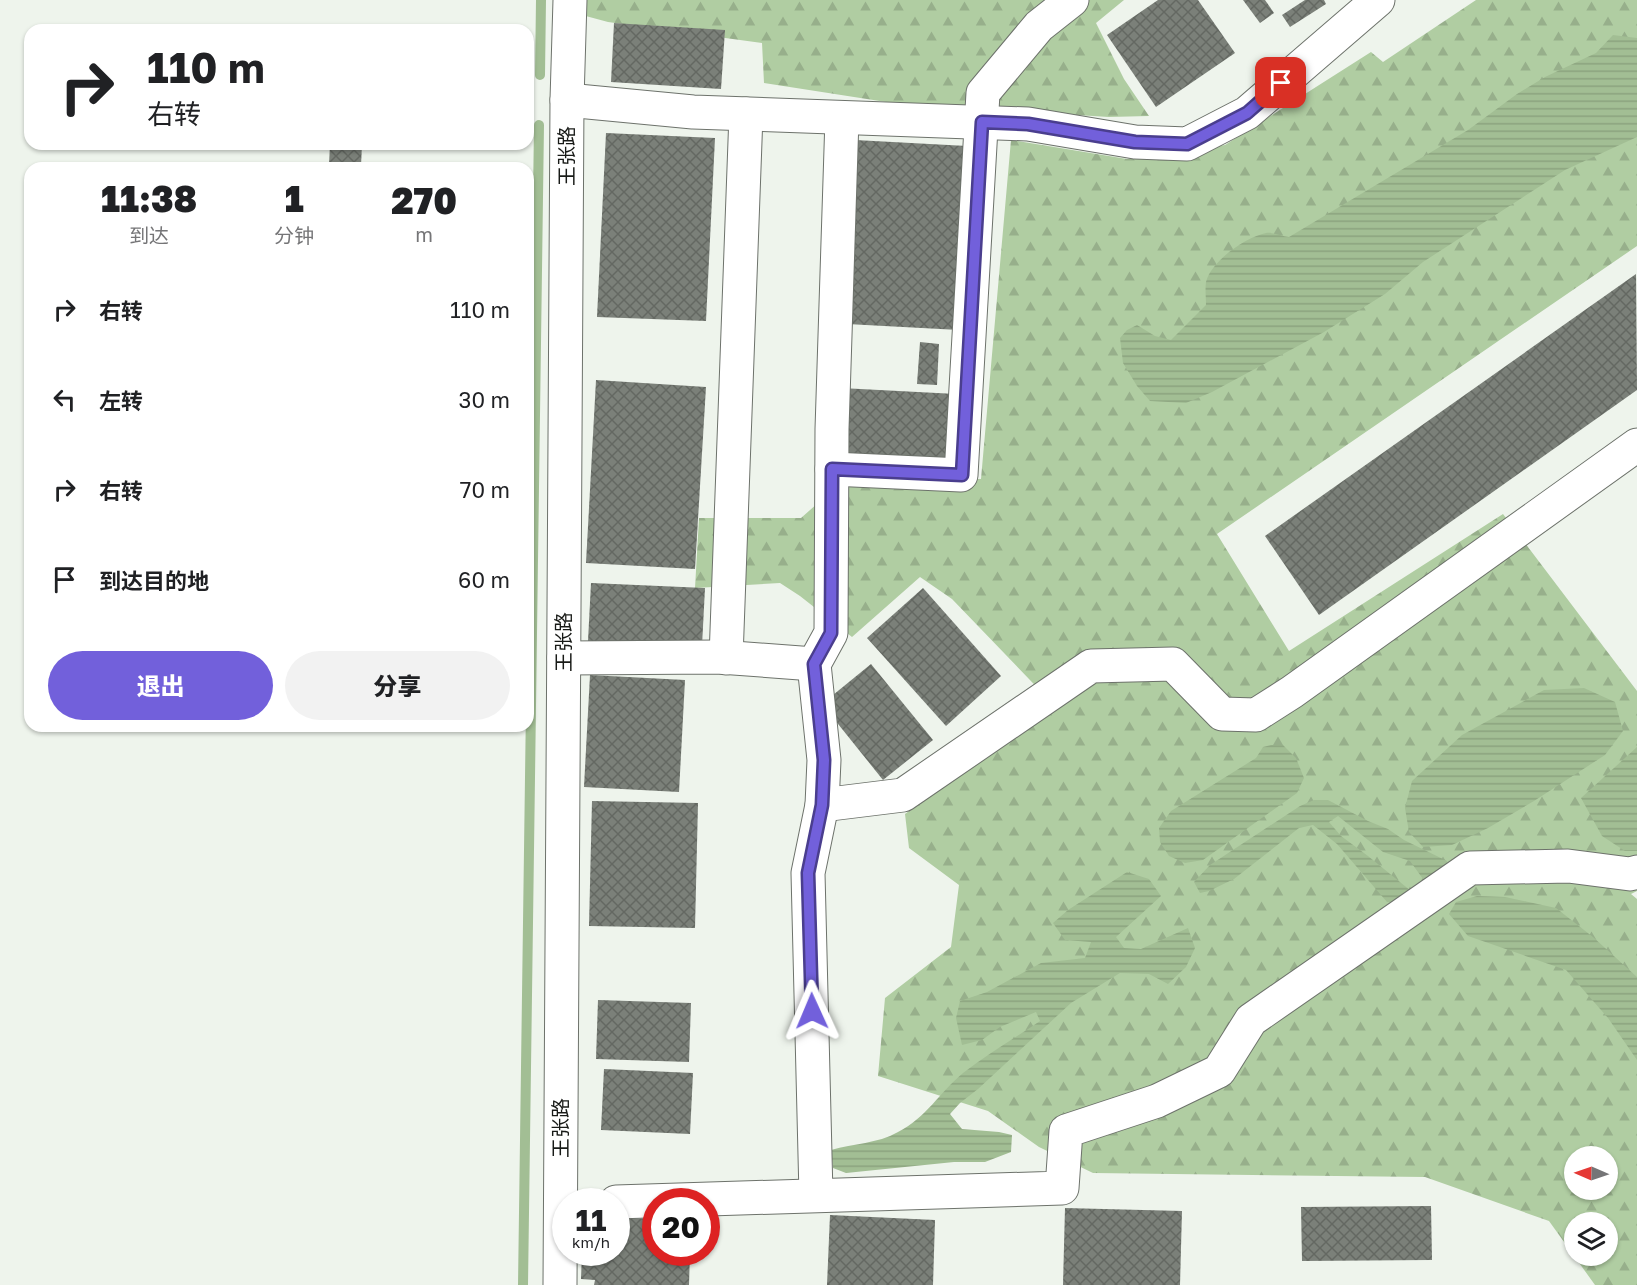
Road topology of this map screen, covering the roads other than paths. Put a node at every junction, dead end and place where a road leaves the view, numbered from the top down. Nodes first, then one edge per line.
1 (570, 0) edge
2 (1072, 0) edge
3 (1378, 0) edge
4 (567, 100) junction
5 (746, 114) junction
6 (842, 117) junction
7 (982, 122) junction
8 (1637, 445) edge
9 (832, 469) junction
10 (564, 658) junction
11 (726, 658) junction
12 (814, 664) junction
13 (822, 805) junction
14 (1637, 872) edge
15 (563, 1188) edge
16 (816, 1195) junction
17 (630, 1202) edge
18 (561, 1266) edge
19 (560, 1285) edge

1 - 4 street, 王张路
2 - 7 street
3 - 7 street
4 - 5 street
4 - 10 street, 王张路
5 - 6 street
5 - 11 street
6 - 7 street
6 - 9 street
7 - 9 street
8 - 13 street
9 - 12 street
10 - 11 street
10 - 15 street, 王张路
11 - 12 street
12 - 13 street
13 - 16 street
14 - 16 street
16 - 17 street
18 - 19 street, 王张路

